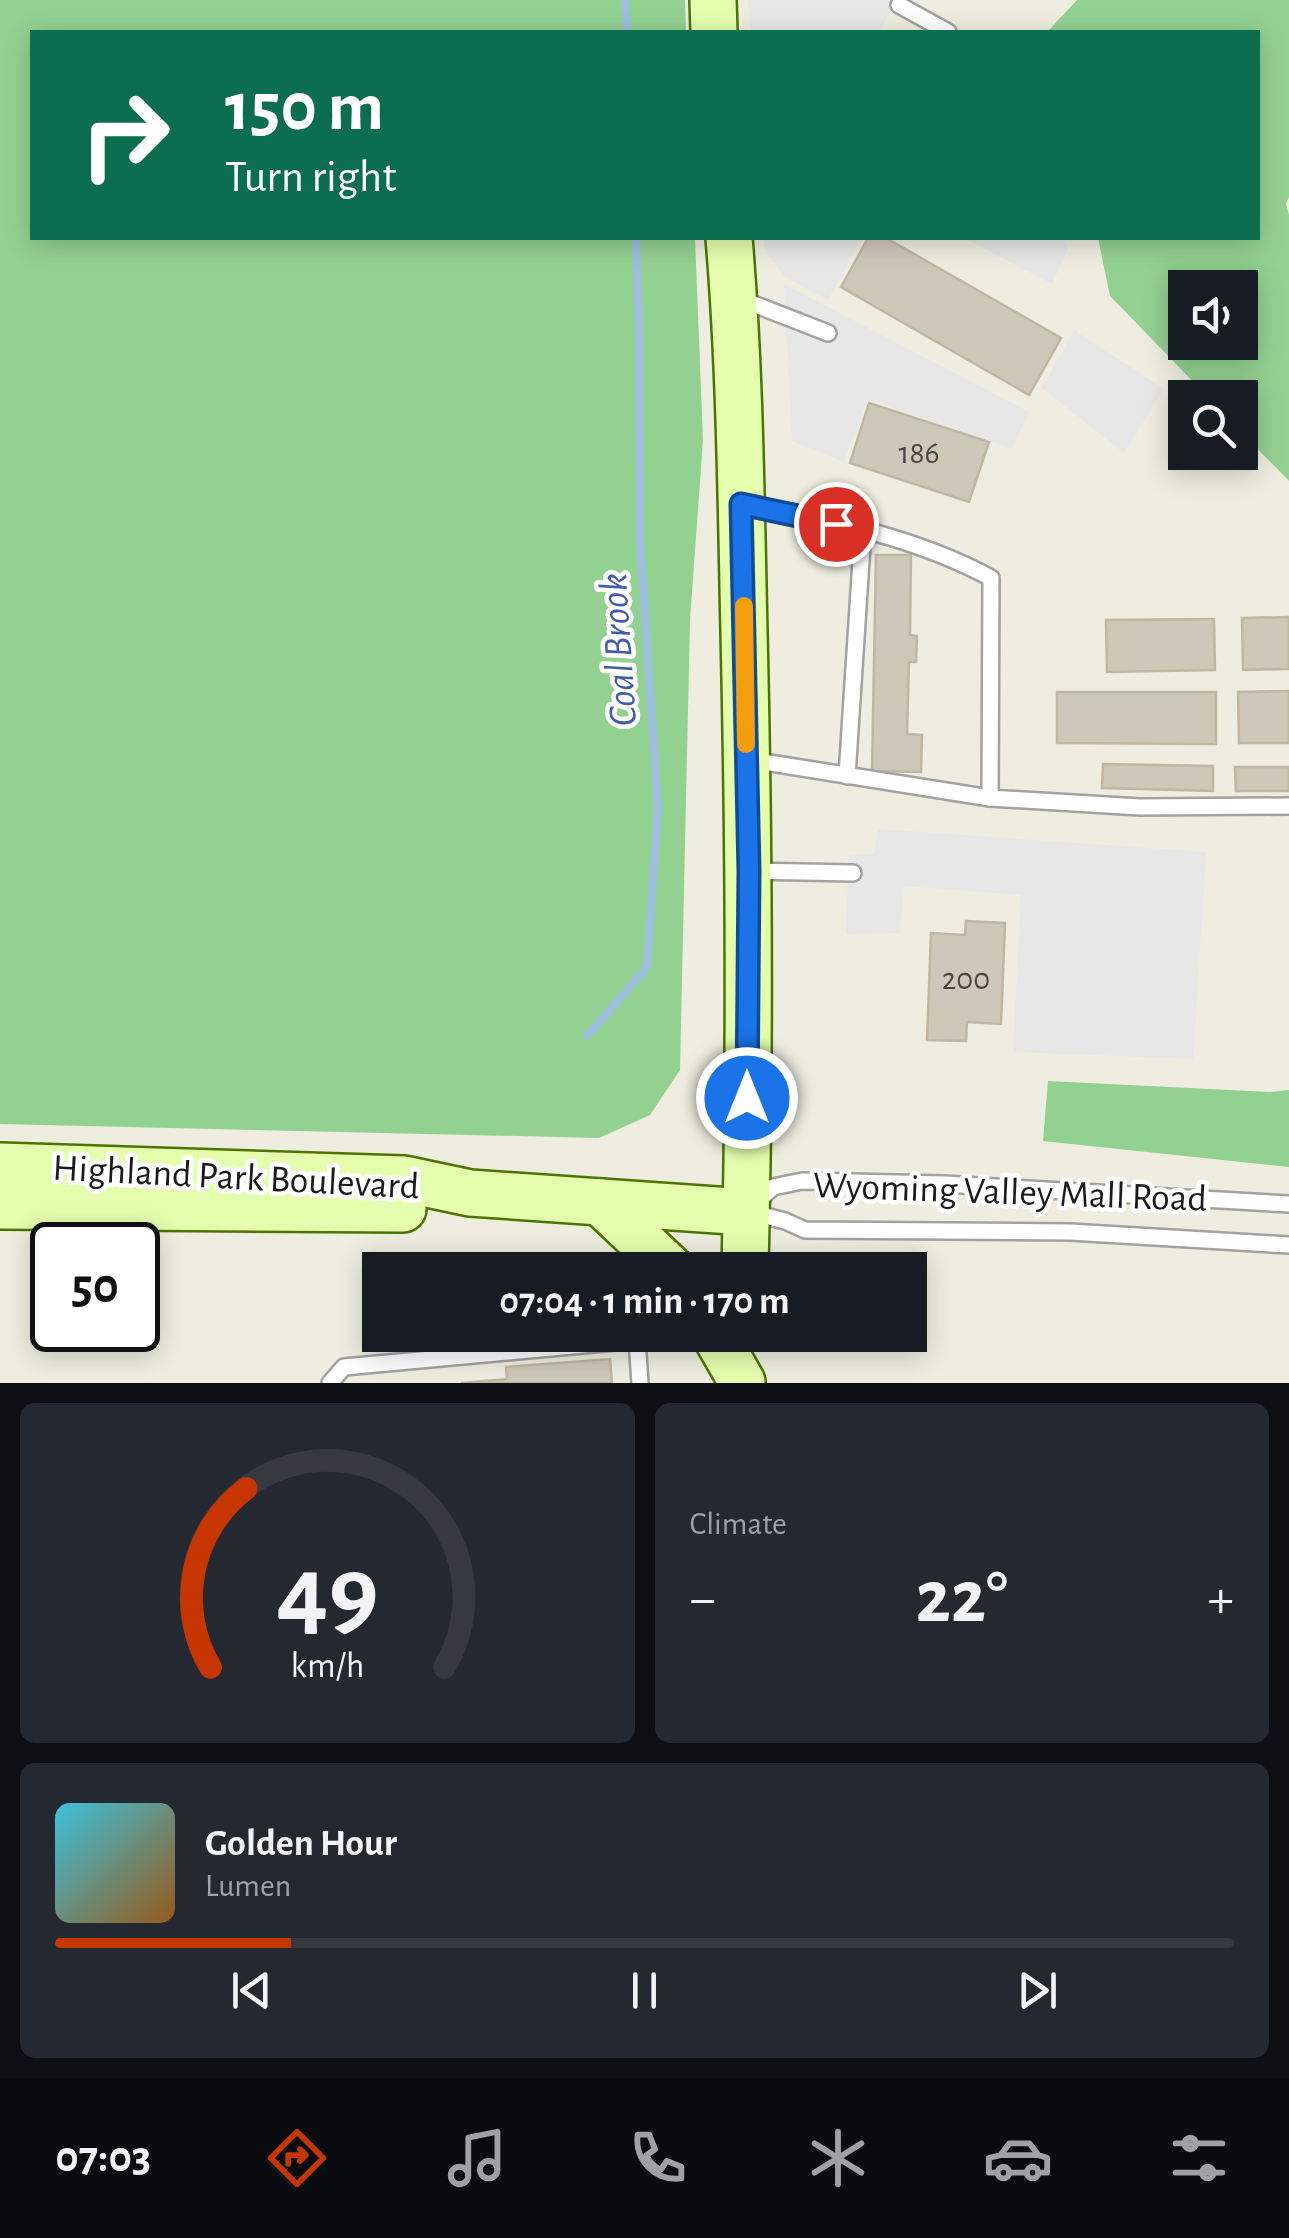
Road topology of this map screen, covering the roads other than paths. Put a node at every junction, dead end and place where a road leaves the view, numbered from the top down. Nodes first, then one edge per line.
1 (713, 0) edge
2 (899, 5) dead end
3 (714, 30) edge
4 (944, 30) edge
5 (729, 240) edge
6 (734, 296) junction
7 (828, 333) dead end
8 (741, 504) junction
9 (863, 530) junction
10 (747, 760) junction
11 (847, 776) junction
12 (990, 798) junction
13 (1289, 806) edge
14 (749, 871) junction
15 (853, 873) dead end
16 (0, 1166) edge
17 (470, 1193) junction
18 (600, 1202) junction
19 (1289, 1204) edge
20 (0, 1206) edge
21 (746, 1212) junction
22 (1289, 1245) edge
23 (653, 1252) edge
24 (745, 1252) edge
25 (725, 1352) edge
26 (743, 1352) edge
27 (742, 1382) edge
28 (330, 1383) edge
29 (640, 1383) edge

1 - 3 main road
2 - 4 lane
5 - 6 main road
6 - 7 lane
6 - 8 main road
8 - 9 lane
8 - 10 main road
9 - 11 lane
9 - 12 lane
10 - 11 lane
10 - 14 main road
11 - 12 lane
12 - 13 lane
14 - 15 lane
14 - 21 main road
16 - 17 main road, Highland Park Boulevard
17 - 18 main road, Highland Park Boulevard
17 - 20 main road, Highland Park Boulevard
18 - 21 main road, Highland Park Boulevard
18 - 23 main road
19 - 21 lane, Wyoming Valley Mall Road
21 - 22 lane, Wyoming Valley Mall Road
21 - 24 main road
25 - 27 main road
26 - 27 main road
28 - 29 lane

